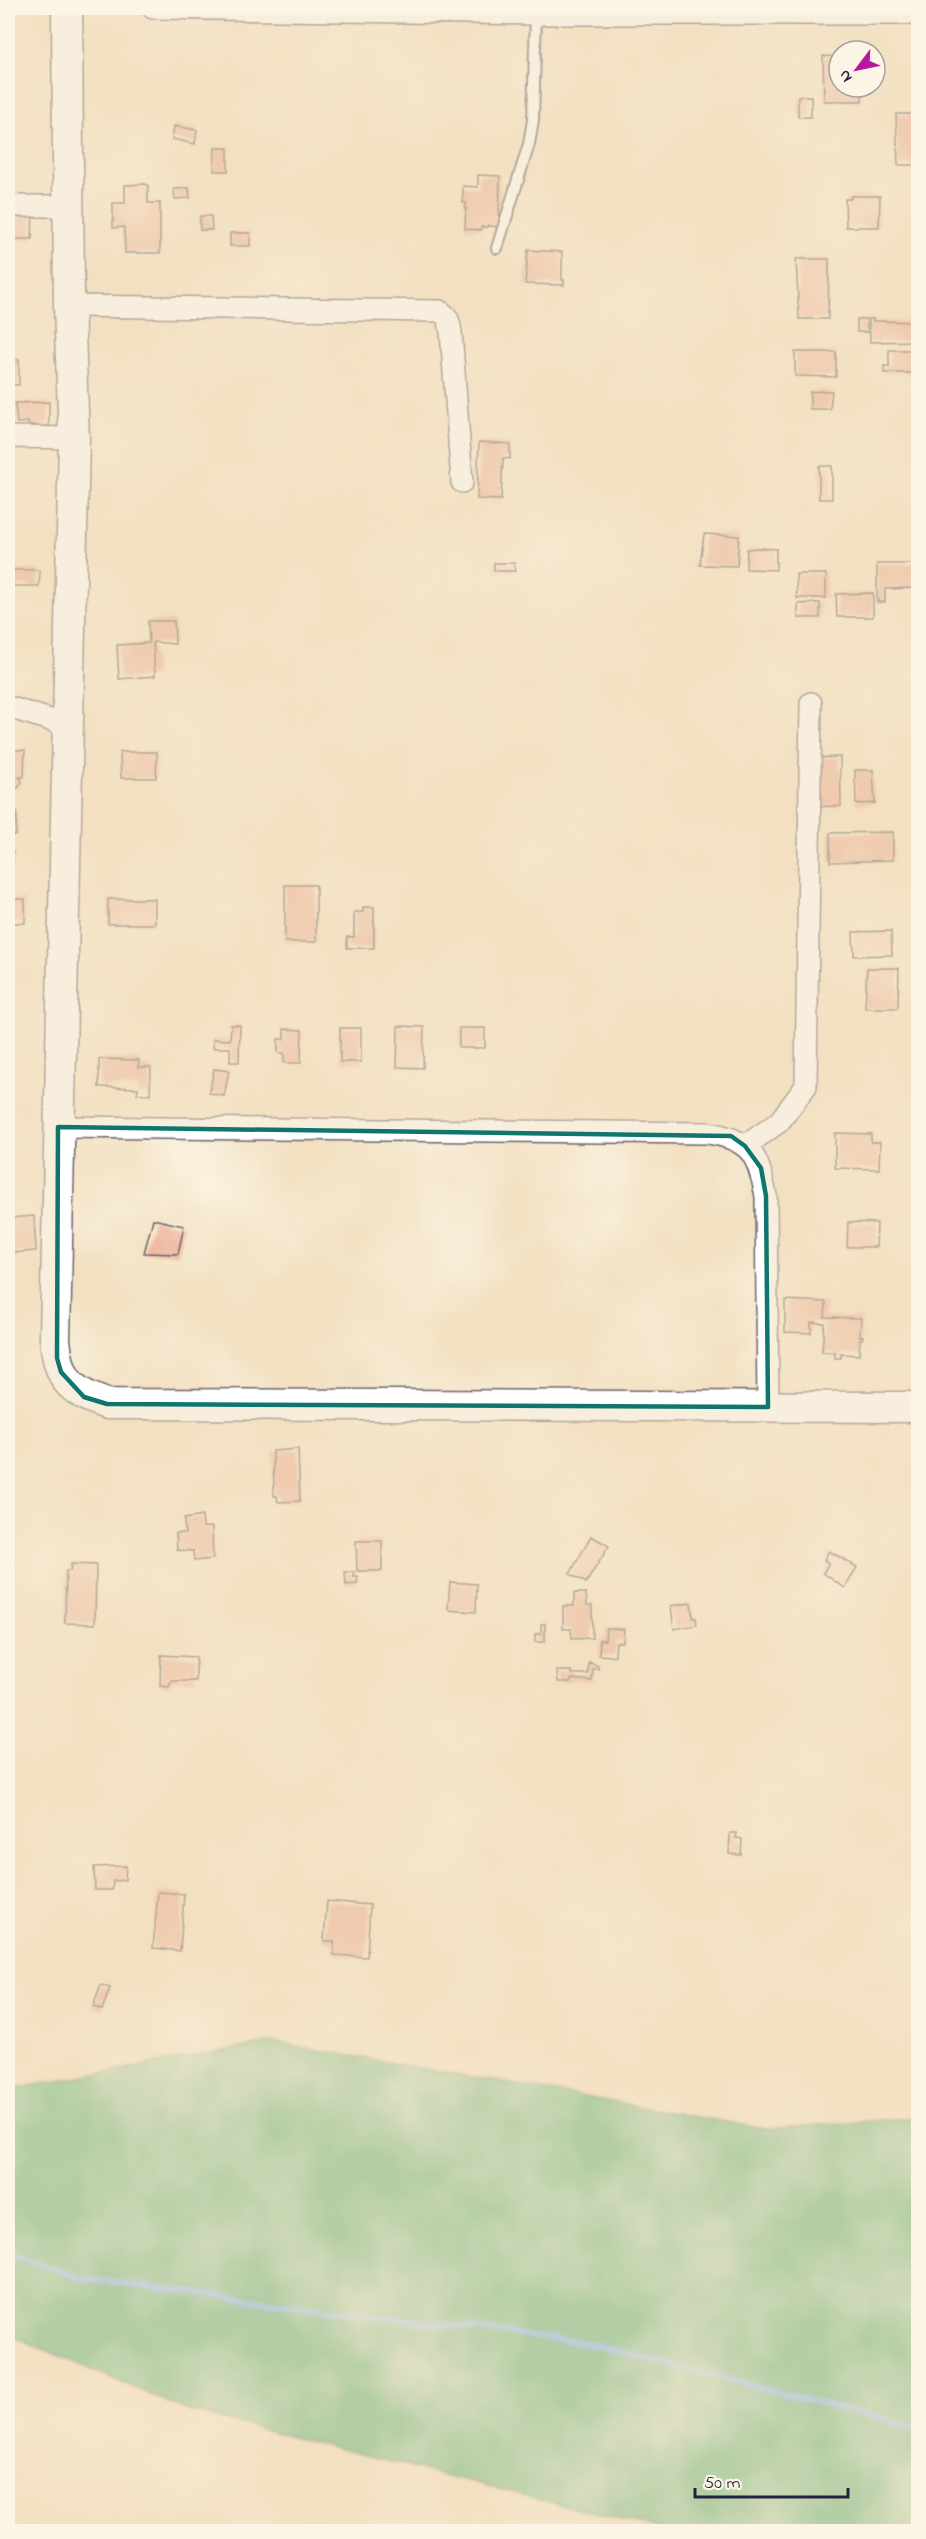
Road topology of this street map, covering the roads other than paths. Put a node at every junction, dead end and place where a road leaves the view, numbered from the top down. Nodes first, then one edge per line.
1 (68, 8) edge
2 (153, 8) edge
3 (386, 9) edge
4 (536, 14) junction
5 (918, 14) edge
6 (8, 206) edge
7 (68, 206) junction
8 (497, 248) dead end
9 (69, 306) junction
10 (8, 437) edge
11 (74, 438) junction
12 (462, 482) dead end
13 (811, 703) dead end
14 (8, 707) edge
15 (67, 725) junction
16 (58, 1127) junction
17 (746, 1146) junction
18 (768, 1407) junction
19 (918, 1407) edge

1 - 7 street
2 - 3 street
3 - 4 street
4 - 5 street
4 - 8 lane
6 - 7 street
7 - 9 street
9 - 11 street
9 - 12 street
10 - 11 street
11 - 15 street
13 - 17 street
14 - 15 street
15 - 16 street
16 - 17 street
16 - 18 street
17 - 18 street
18 - 19 street

